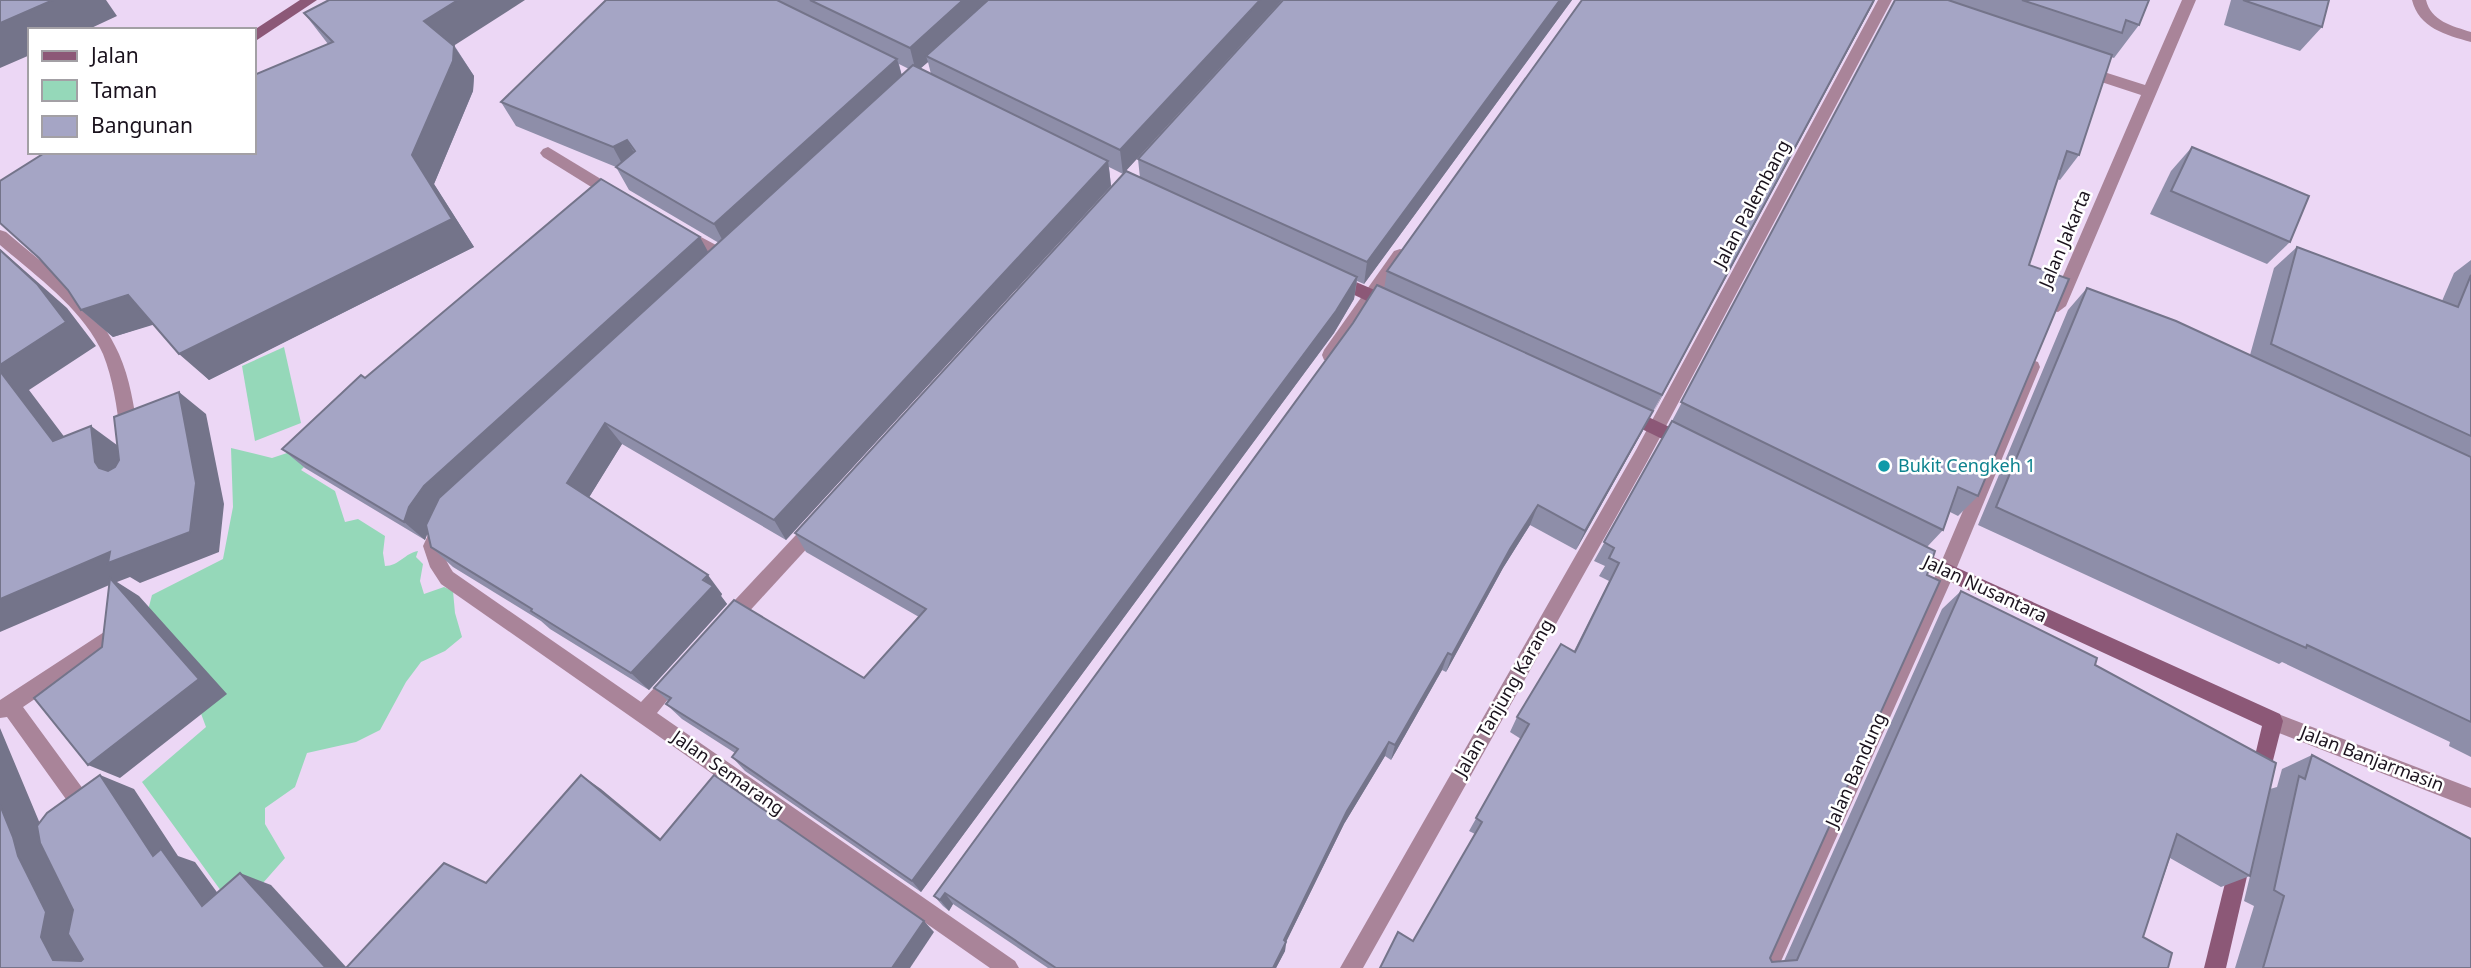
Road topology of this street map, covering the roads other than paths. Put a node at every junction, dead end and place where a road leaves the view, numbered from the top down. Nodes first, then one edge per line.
1 (310, 0) edge
2 (2189, 0) edge
3 (2419, 0) edge
4 (1888, 3) edge
5 (256, 36) edge
6 (2471, 37) edge
7 (2074, 67) edge
8 (2150, 92) junction
9 (548, 153) dead end
10 (633, 205) edge
11 (668, 225) edge
12 (0, 236) edge
13 (1409, 242) edge
14 (727, 258) edge
15 (1321, 272) edge
16 (1370, 294) junction
17 (1407, 312) edge
18 (2054, 315) edge
19 (2038, 354) edge
20 (1317, 373) edge
21 (1606, 404) edge
22 (1656, 428) junction
23 (1704, 452) edge
24 (133, 455) edge
25 (829, 511) edge
26 (452, 512) edge
27 (1897, 548) edge
28 (1946, 572) junction
29 (124, 628) edge
30 (718, 633) edge
31 (690, 664) edge
32 (5, 707) edge
33 (643, 714) junction
34 (2273, 721) junction
35 (2471, 798) edge
36 (2255, 799) edge
37 (67, 827) edge
38 (2246, 838) edge
39 (1008, 968) edge
40 (1351, 968) edge
41 (1767, 968) edge
42 (2215, 968) edge

1 - 5 street
2 - 8 street, Jalan Jakarta
3 - 6 street
4 - 22 street, Jalan Palembang
7 - 8 street
8 - 18 street, Jalan Jakarta
9 - 10 street
11 - 14 street
12 - 24 street
13 - 16 street
15 - 16 street
16 - 17 street
16 - 20 street
19 - 28 street
21 - 22 street
22 - 23 street
22 - 40 street, Jalan Tanjung Karang
25 - 30 street
26 - 33 street, Jalan Semarang
27 - 28 street, Jalan Nusantara
28 - 34 street, Jalan Nusantara
28 - 41 street, Jalan Bandung
29 - 32 street
31 - 33 street
32 - 37 street
33 - 39 street, Jalan Semarang
34 - 35 street, Jalan Banjarmasin
34 - 36 street
38 - 42 street

